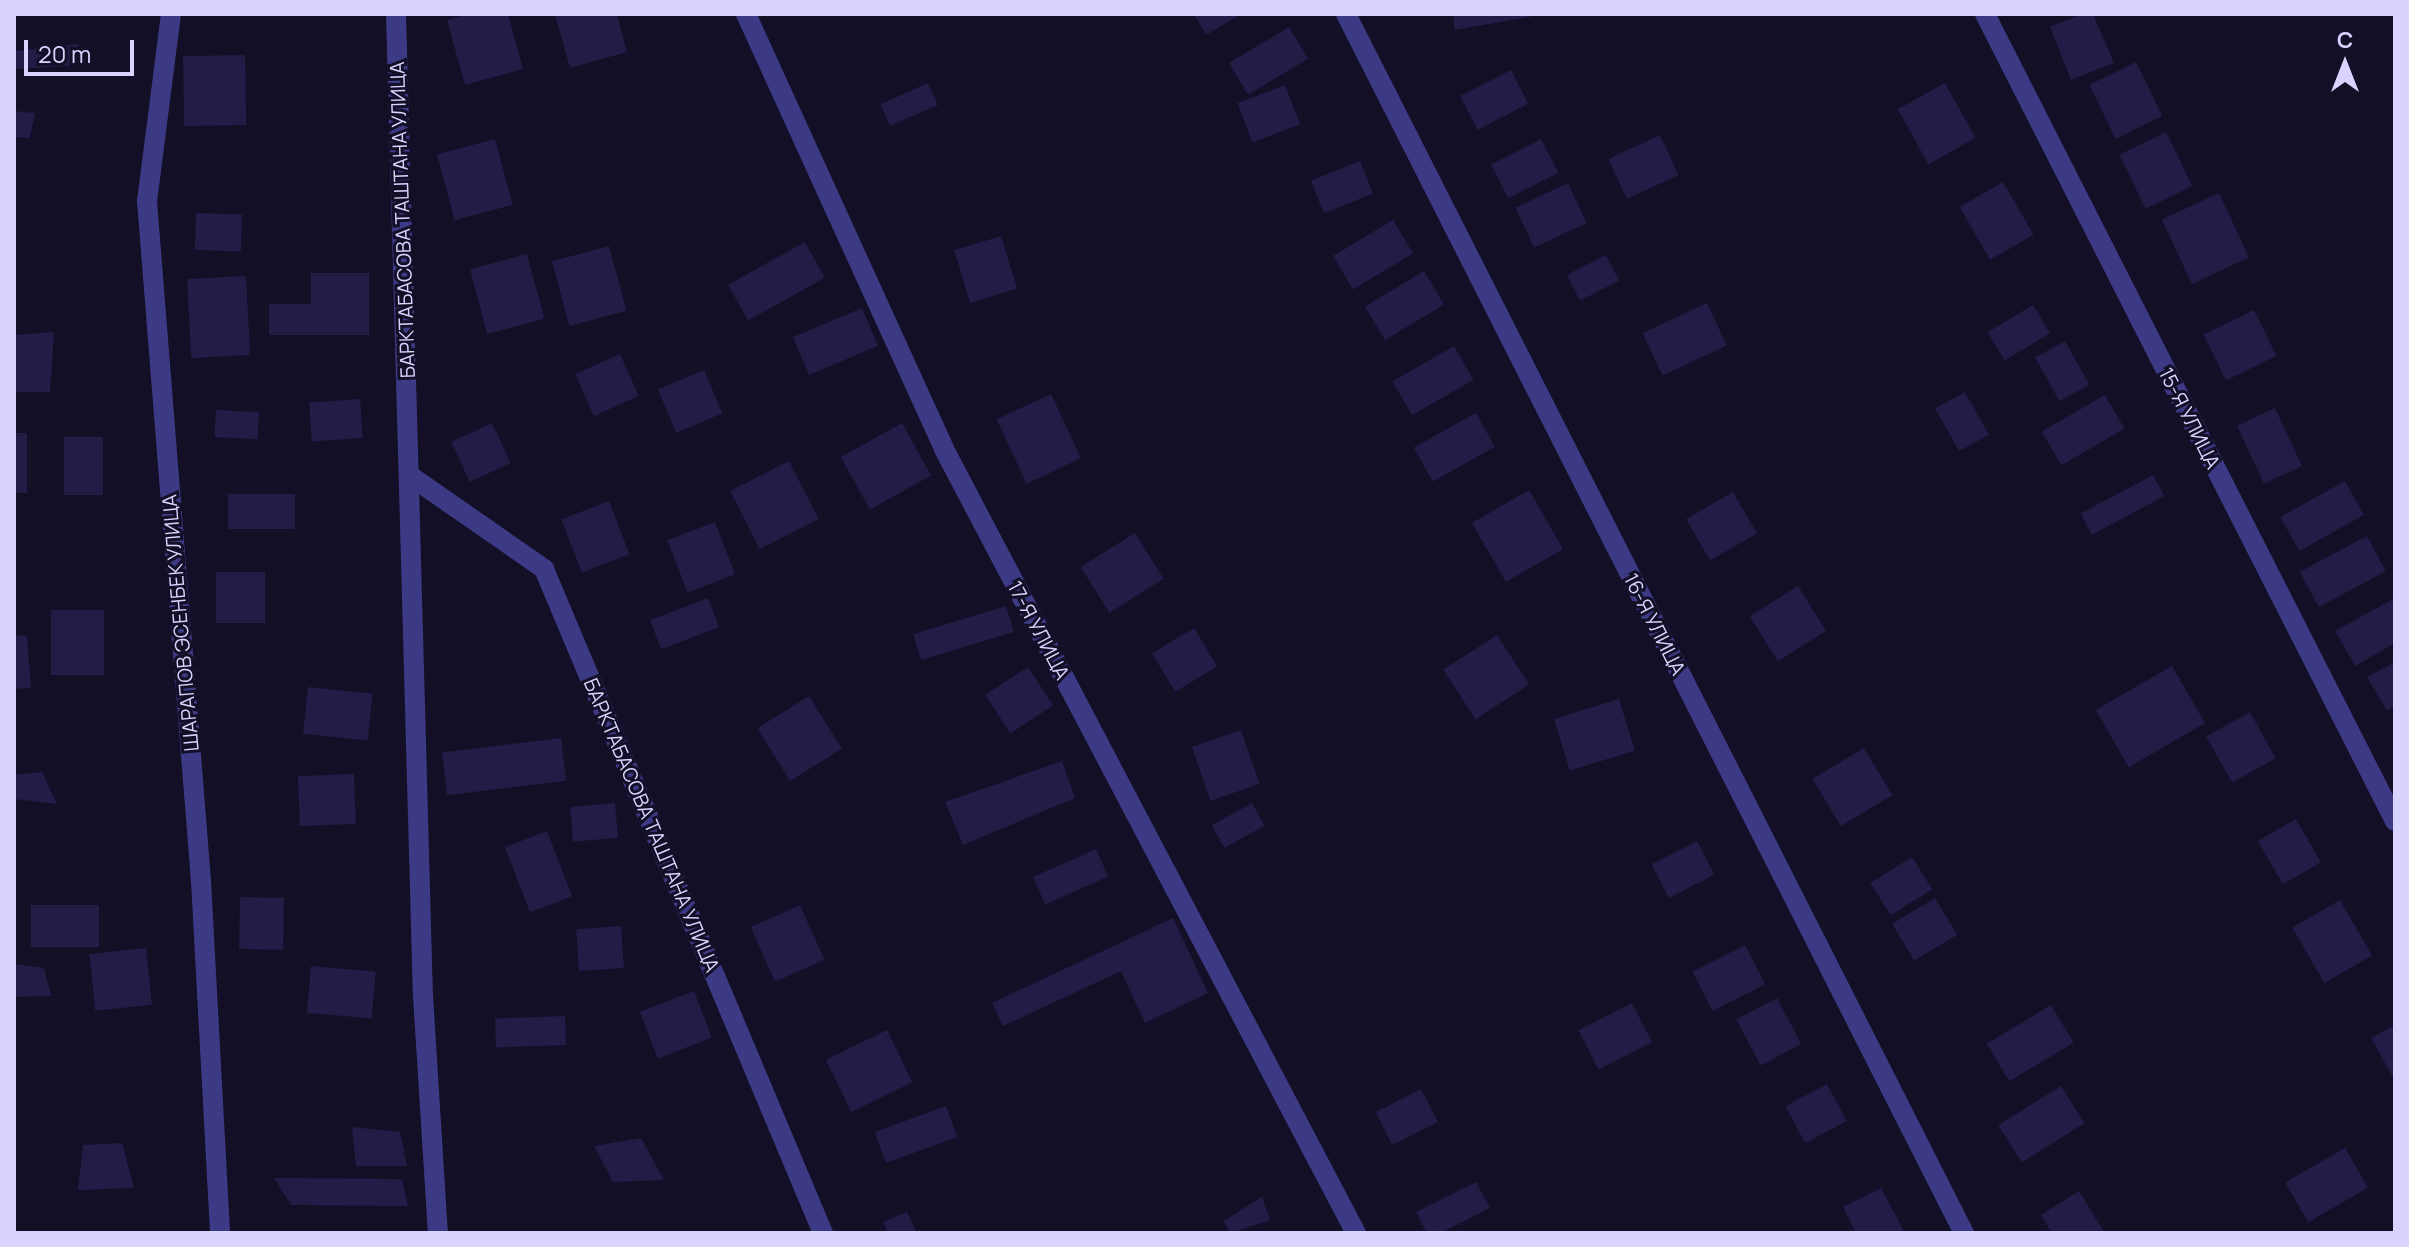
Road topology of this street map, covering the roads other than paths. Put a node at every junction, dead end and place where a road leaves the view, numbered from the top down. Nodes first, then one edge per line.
1 (171, 14) edge
2 (396, 14) edge
3 (746, 14) edge
4 (1346, 14) edge
5 (1985, 14) edge
6 (409, 475) junction
7 (2395, 821) edge
8 (220, 1233) edge
9 (438, 1233) edge
10 (823, 1233) edge
11 (1356, 1233) edge
12 (1964, 1233) edge

1 - 8 street, ШАРАПОВ ЭСЕНБЕК УЛИЦА
2 - 6 street, БАРКТАБАСОВА ТАШТАНА УЛИЦА
3 - 11 street, 17-Я УЛИЦА
4 - 12 street, 16-Я УЛИЦА
5 - 7 street, 15-Я УЛИЦА
6 - 9 street, БАРКТАБАСОВА ТАШТАНА УЛИЦА
6 - 10 street, БАРКТАБАСОВА ТАШТАНА УЛИЦА

